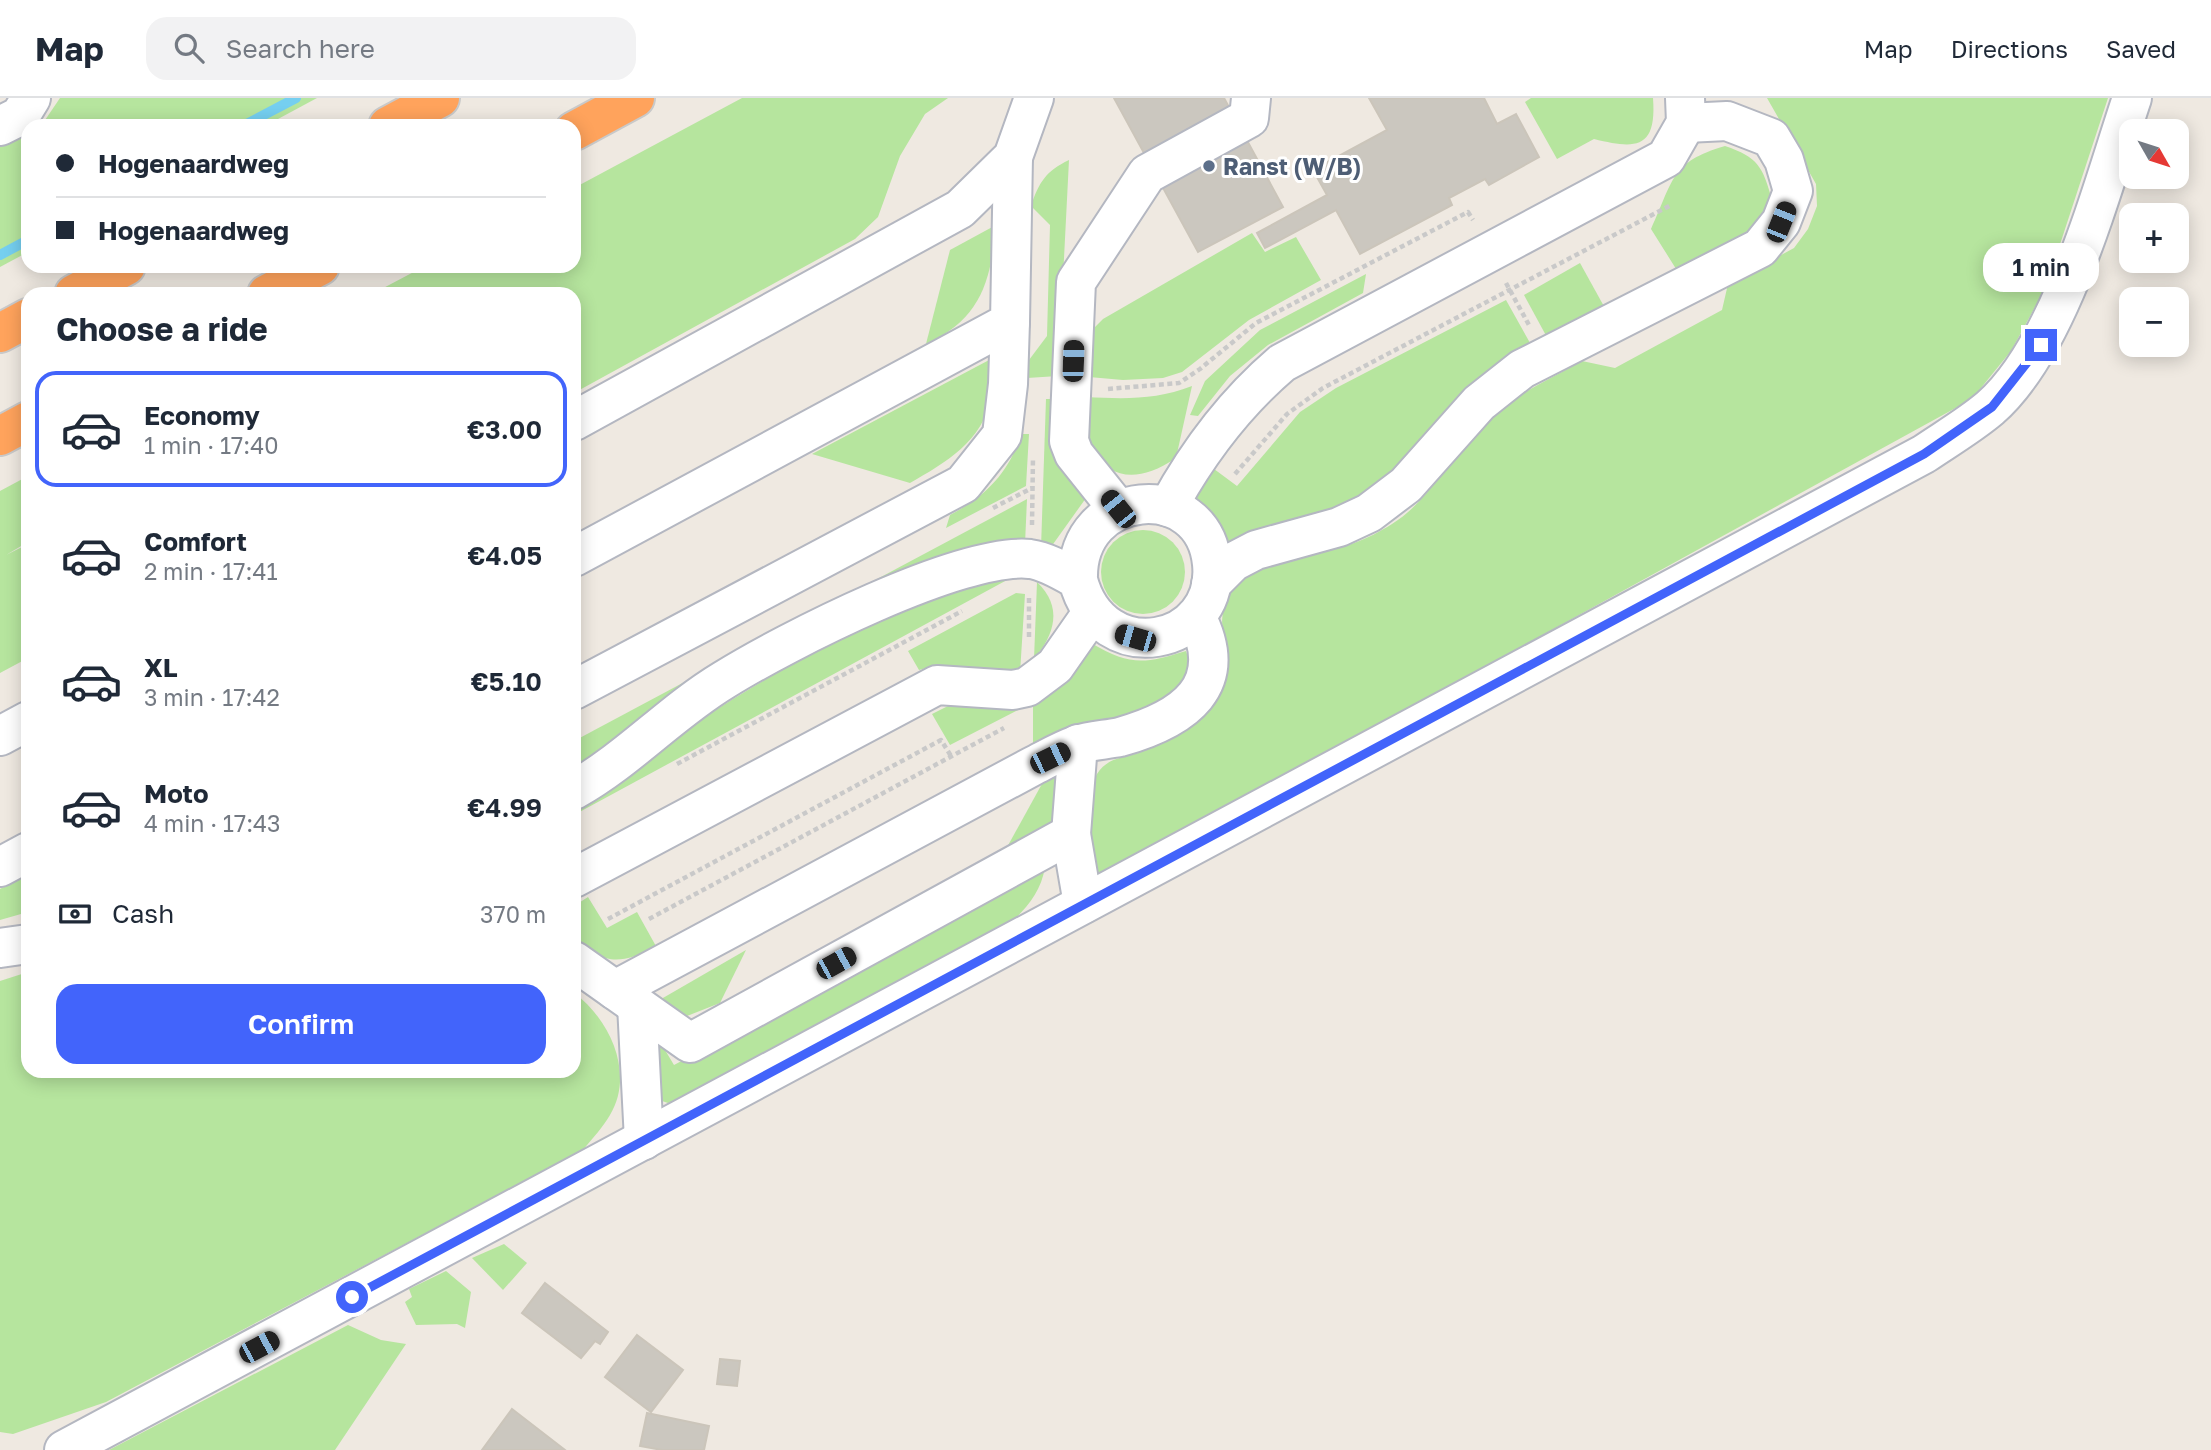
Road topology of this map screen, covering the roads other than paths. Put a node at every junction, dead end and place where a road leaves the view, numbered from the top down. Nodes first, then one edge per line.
1 (31, 98) edge
2 (440, 98) edge
3 (635, 98) edge
4 (1034, 98) edge
5 (1251, 98) edge
6 (1751, 98) edge
7 (2132, 98) edge
8 (1685, 111) edge
9 (400, 119) edge
10 (0, 127) edge
11 (581, 127) edge
12 (1771, 138) junction
13 (1013, 157) junction
14 (113, 273) edge
15 (307, 273) edge
16 (87, 287) edge
17 (280, 287) edge
18 (21, 322) edge
19 (1010, 322) junction
20 (0, 333) edge
21 (581, 417) edge
22 (21, 425) edge
23 (0, 436) edge
24 (1168, 507) junction
25 (1118, 509) junction
26 (581, 553) edge
27 (1085, 596) junction
28 (1203, 600) junction
29 (581, 686) edge
30 (21, 724) edge
31 (0, 736) edge
32 (1078, 744) junction
33 (581, 786) edge
34 (1071, 835) junction
35 (21, 856) edge
36 (0, 867) edge
37 (581, 874) edge
38 (1083, 904) junction
39 (21, 945) edge
40 (0, 948) edge
41 (581, 966) edge
42 (626, 998) junction
43 (644, 1140) junction
44 (64, 1450) edge

1 - 10 street
2 - 9 highway
3 - 11 highway
4 - 13 street
5 - 25 street
6 - 12 street
7 - 38 street
8 - 12 street
8 - 24 street
12 - 28 street
13 - 19 street
13 - 21 street
14 - 16 highway
15 - 17 highway
18 - 20 highway
19 - 26 street
19 - 29 street
22 - 23 highway
24 - 25 street
24 - 28 street
25 - 27 street
27 - 28 street
27 - 33 street
27 - 37 street
28 - 32 street
30 - 31 street
32 - 34 street
32 - 42 street
34 - 38 street
34 - 42 street
35 - 36 street
38 - 43 street
39 - 40 street
41 - 42 street
42 - 43 street
43 - 44 street

